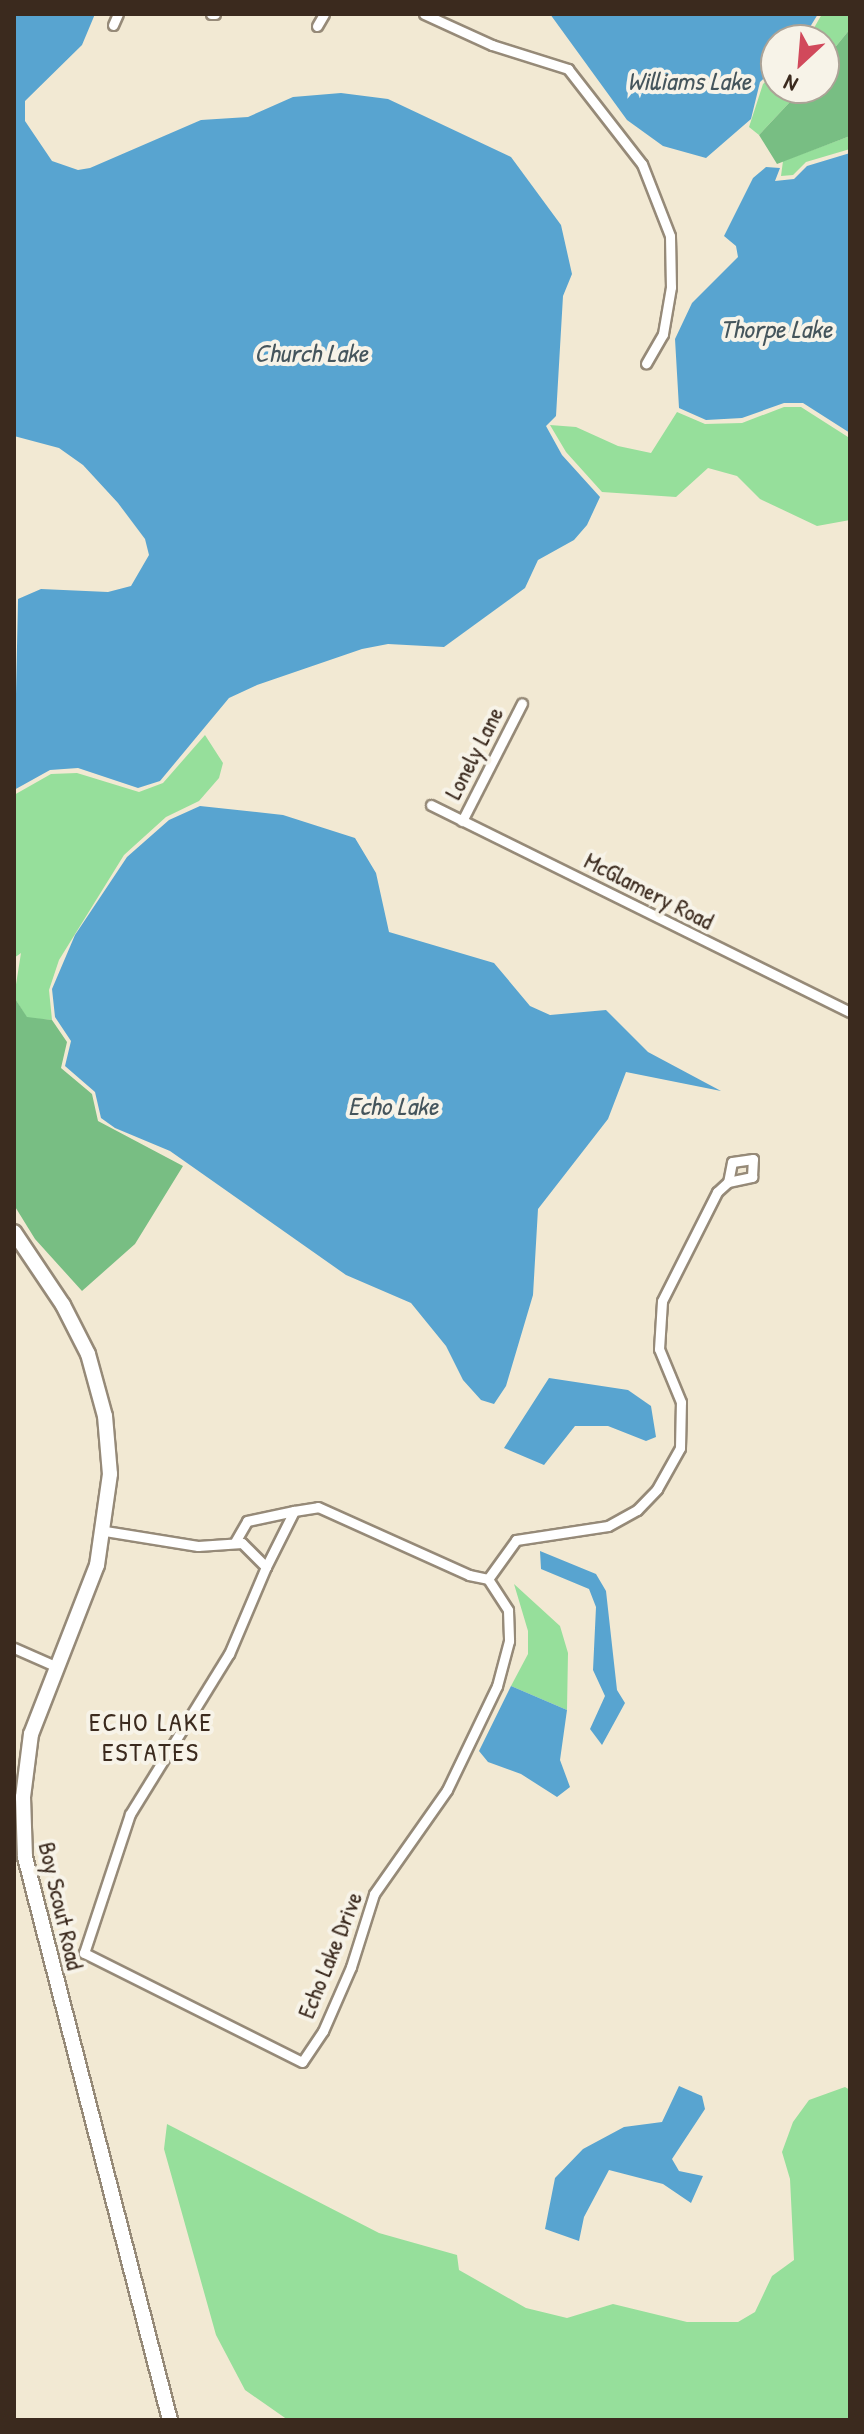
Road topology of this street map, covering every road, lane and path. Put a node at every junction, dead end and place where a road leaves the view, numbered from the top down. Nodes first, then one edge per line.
1 (118, 14) edge
2 (324, 14) edge
3 (424, 14) edge
4 (113, 25) dead end
5 (317, 26) dead end
6 (646, 363) dead end
7 (522, 703) dead end
8 (431, 805) dead end
9 (462, 821) junction
10 (850, 1012) edge
11 (728, 1182) dead end
12 (14, 1232) edge
13 (294, 1511) junction
14 (105, 1531) junction
15 (235, 1542) junction
16 (266, 1567) junction
17 (488, 1579) junction
18 (14, 1648) edge
19 (55, 1666) junction
20 (170, 2420) edge

1 - 4 street
2 - 5 street
3 - 6 street
7 - 9 street, Lonely Lane
8 - 9 street, McGlamery Road
9 - 10 street, McGlamery Road
11 - 17 street
12 - 14 street, Boy Scout Road
13 - 15 street
13 - 16 street, Echo Lake Drive
13 - 17 street
14 - 15 street
14 - 19 street, Boy Scout Road
15 - 16 street
16 - 17 street, Echo Lake Drive
18 - 19 street
19 - 20 street, Boy Scout Road

